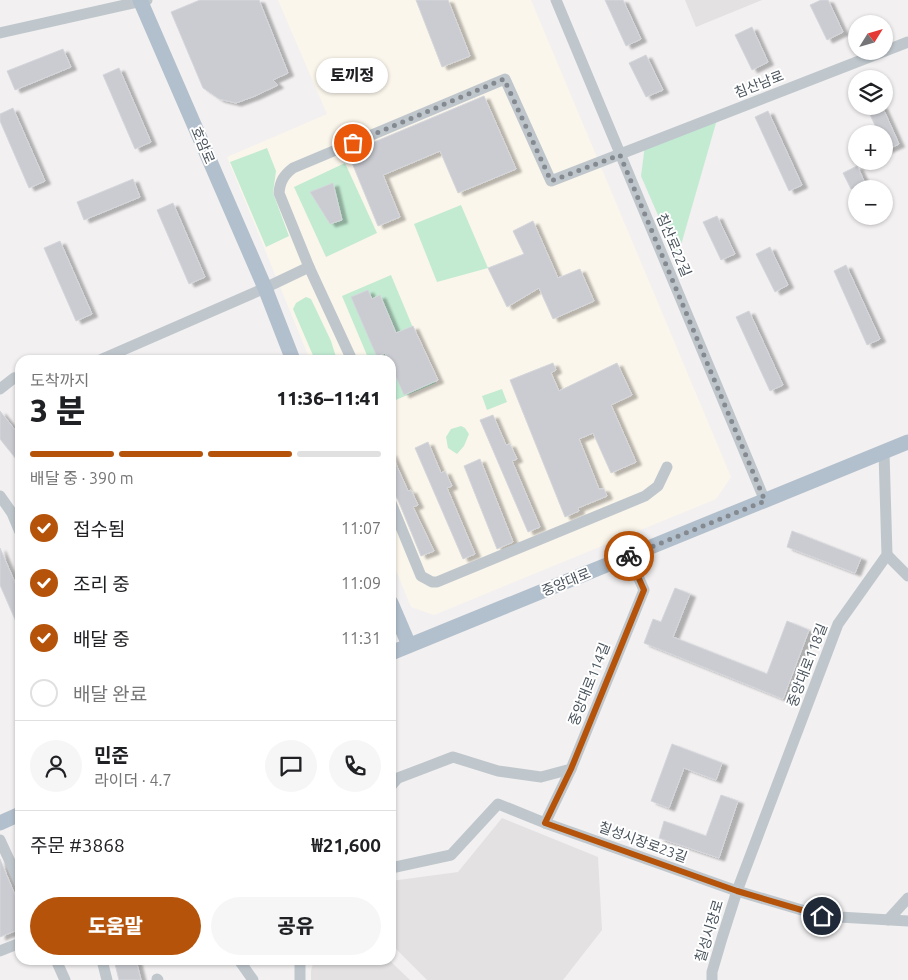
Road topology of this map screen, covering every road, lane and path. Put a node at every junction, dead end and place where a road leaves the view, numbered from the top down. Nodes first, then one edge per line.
1 (556, 0) edge
2 (143, 1) edge
3 (0, 33) edge
4 (908, 42) edge
5 (620, 155) junction
6 (309, 267) junction
7 (265, 288) junction
8 (111, 355) edge
9 (291, 355) edge
10 (350, 355) edge
11 (15, 378) edge
12 (0, 389) edge
13 (908, 442) edge
14 (884, 452) junction
15 (667, 467) dead end
16 (0, 496) edge
17 (765, 501) junction
18 (396, 515) edge
19 (15, 520) edge
20 (887, 555) junction
21 (629, 556) junction
22 (908, 576) edge
23 (396, 615) edge
24 (409, 645) junction
25 (396, 651) edge
26 (571, 769) junction
27 (396, 780) edge
28 (15, 816) edge
29 (0, 823) edge
30 (545, 823) junction
31 (0, 840) edge
32 (396, 867) edge
33 (15, 872) edge
34 (737, 891) junction
35 (908, 898) edge
36 (888, 920) junction
37 (908, 921) edge
38 (15, 945) edge
39 (0, 951) edge
40 (58, 965) edge
41 (103, 965) edge
42 (242, 965) edge
43 (300, 965) edge
44 (65, 980) edge
45 (107, 980) edge
46 (253, 980) edge
47 (300, 980) edge
48 (712, 980) edge

1 - 5 street, 침산로22길
2 - 3 street
2 - 7 main road, 호암로
4 - 5 street, 침산남로
5 - 6 street, 침산남로
5 - 17 street, 침산로22길
6 - 7 street
6 - 10 street
7 - 8 street
7 - 9 main road, 호암로
11 - 12 street
13 - 14 main road, 중앙대로
14 - 17 main road, 중앙대로
14 - 20 street
15 - 18 street
16 - 19 street
17 - 21 main road, 중앙대로
20 - 22 street
20 - 34 street, 중앙대로118길
21 - 24 main road, 중앙대로
21 - 26 street, 중앙대로114길
23 - 24 main road
24 - 25 main road, 중앙대로
26 - 27 street
26 - 30 street, 중앙대로114길
28 - 29 main road
30 - 32 street, 칠성시장로23길
30 - 34 street, 칠성시장로23길
31 - 33 street
34 - 36 street, 칠성시장로23길
34 - 48 street, 칠성시장로
35 - 36 street
36 - 37 street, 칠성시장로23길
38 - 39 street
40 - 44 street
41 - 45 street
42 - 46 street
43 - 47 street

